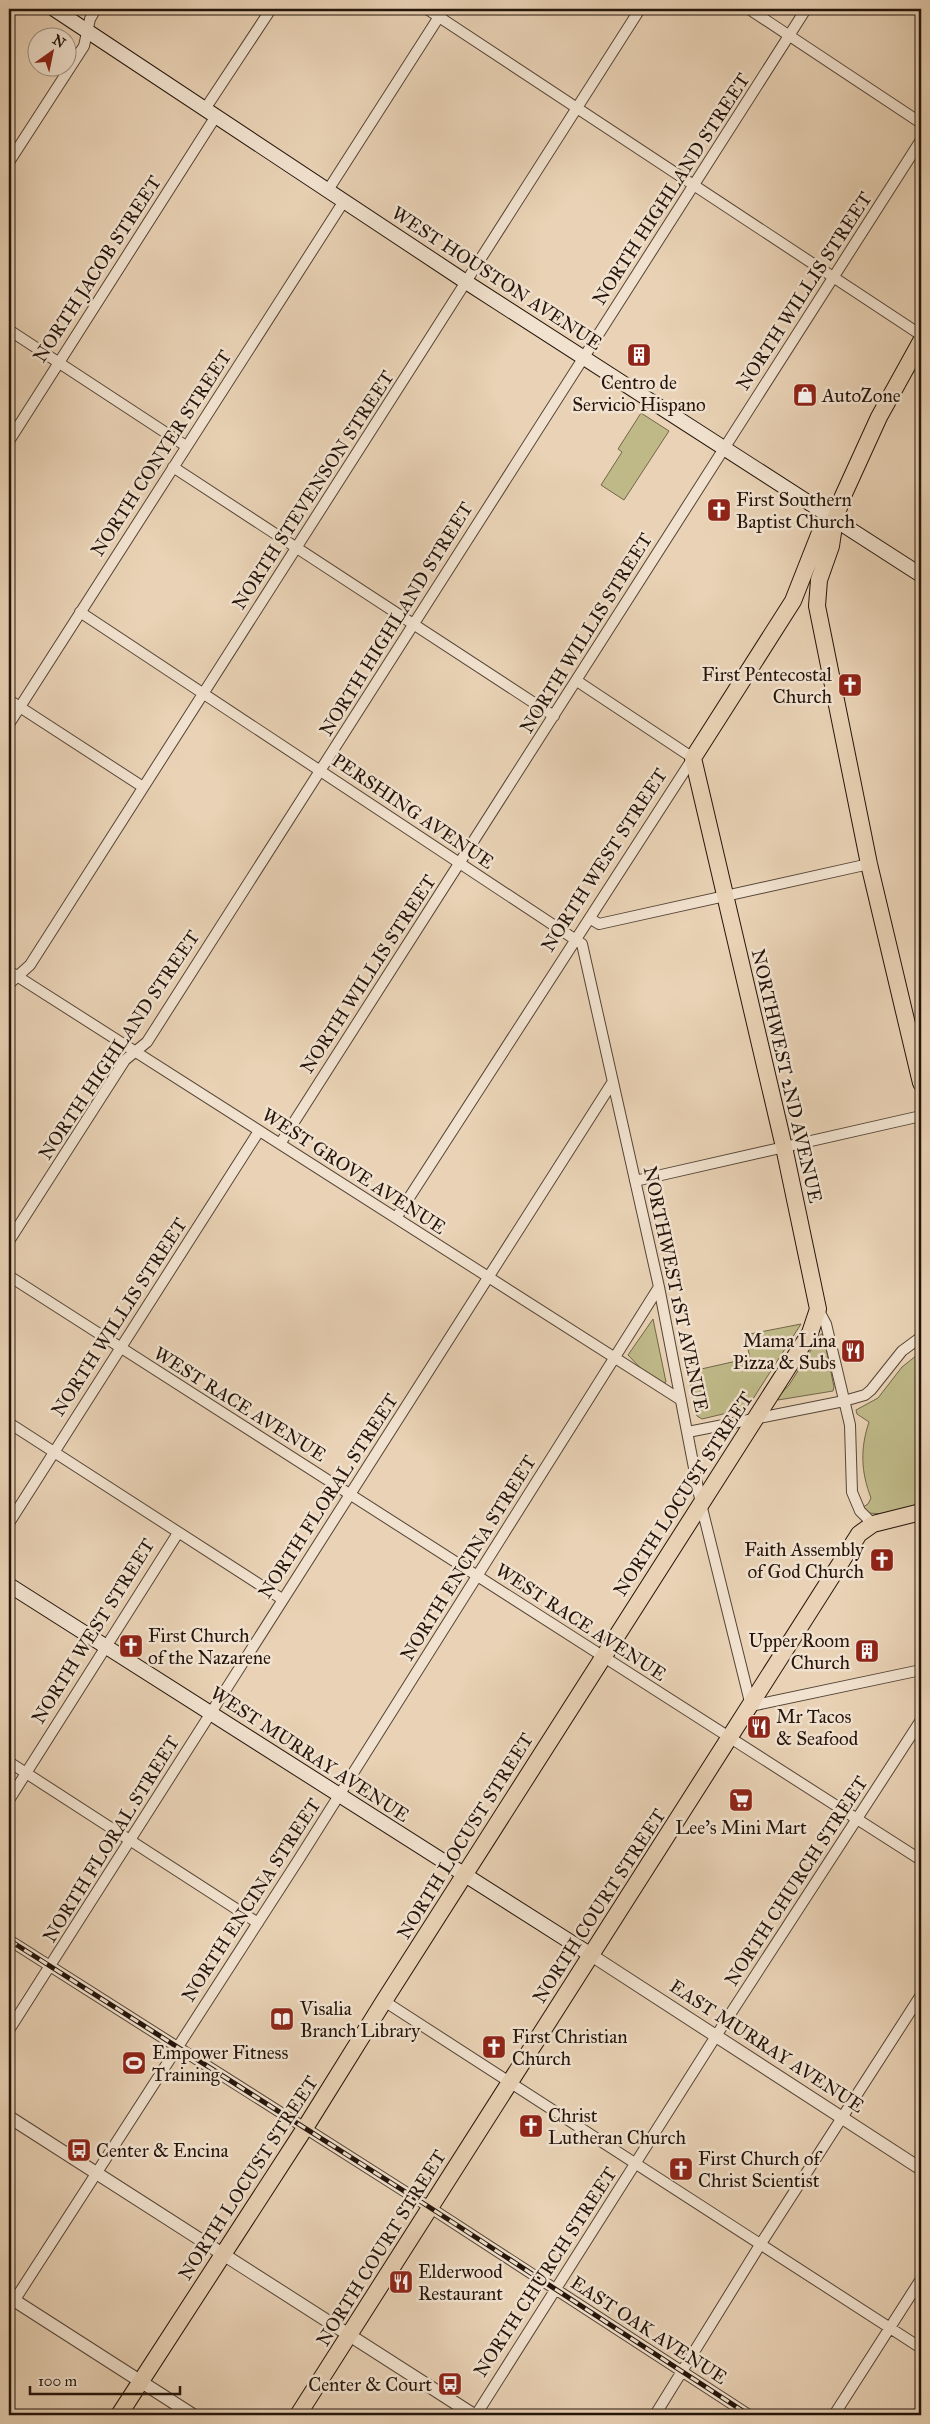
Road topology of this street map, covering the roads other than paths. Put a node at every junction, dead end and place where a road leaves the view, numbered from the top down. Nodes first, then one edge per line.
1 (54, 9) edge
2 (96, 9) edge
3 (271, 9) edge
4 (427, 9) edge
5 (640, 9) edge
6 (749, 9) edge
7 (806, 9) edge
8 (441, 12) edge
9 (88, 31) junction
10 (789, 36) junction
11 (577, 107) junction
12 (210, 113) junction
13 (921, 123) edge
14 (921, 140) edge
15 (9, 162) edge
16 (695, 185) junction
17 (328, 190) junction
18 (344, 200) junction
19 (834, 277) junction
20 (466, 282) junction
21 (9, 330) edge
22 (921, 335) edge
23 (921, 341) edge
24 (583, 358) junction
25 (59, 362) junction
26 (9, 441) edge
27 (186, 446) junction
28 (725, 448) junction
29 (173, 467) junction
30 (835, 520) junction
31 (298, 547) junction
32 (921, 575) edge
33 (793, 601) junction
34 (817, 606) junction
35 (80, 612) junction
36 (414, 625) junction
37 (577, 682) junction
38 (203, 694) junction
39 (9, 700) edge
40 (20, 707) junction
41 (554, 716) junction
42 (9, 724) edge
43 (693, 758) junction
44 (320, 771) junction
45 (143, 787) junction
46 (459, 864) junction
47 (869, 864) junction
48 (726, 896) junction
49 (591, 919) junction
50 (576, 940) junction
51 (13, 973) edge
52 (9, 984) edge
53 (136, 1051) junction
54 (612, 1083) junction
55 (921, 1083) edge
56 (921, 1116) edge
57 (259, 1131) junction
58 (280, 1144) junction
59 (784, 1148) junction
60 (635, 1181) junction
61 (396, 1218) junction
62 (9, 1242) edge
63 (9, 1276) edge
64 (489, 1277) junction
65 (659, 1287) junction
66 (818, 1309) junction
67 (921, 1337) edge
68 (119, 1348) junction
69 (615, 1358) junction
70 (681, 1400) junction
71 (844, 1401) junction
72 (755, 1418) junction
73 (9, 1423) edge
74 (688, 1432) junction
75 (54, 1452) junction
76 (350, 1494) junction
77 (701, 1504) junction
78 (919, 1514) edge
79 (9, 1522) edge
80 (873, 1524) junction
81 (178, 1533) junction
82 (477, 1575) junction
83 (9, 1585) edge
84 (282, 1599) junction
85 (106, 1646) junction
86 (603, 1656) junction
87 (921, 1670) edge
88 (751, 1706) junction
89 (211, 1713) junction
90 (921, 1720) edge
91 (731, 1738) junction
92 (9, 1762) edge
93 (26, 1773) junction
94 (340, 1795) junction
95 (9, 1800) edge
96 (857, 1819) junction
97 (131, 1839) junction
98 (921, 1860) edge
99 (463, 1876) junction
100 (258, 1923) junction
101 (9, 1940) edge
102 (592, 1955) junction
103 (50, 1966) junction
104 (921, 1995) edge
105 (384, 2001) junction
106 (9, 2030) edge
107 (716, 2036) junction
108 (176, 2047) junction
109 (509, 2082) junction
110 (9, 2117) edge
111 (842, 2118) junction
112 (305, 2128) junction
113 (636, 2163) junction
114 (921, 2169) edge
115 (96, 2173) junction
116 (430, 2207) junction
117 (760, 2245) junction
118 (222, 2255) junction
119 (921, 2279) edge
120 (554, 2288) junction
121 (12, 2299) edge
122 (890, 2328) junction
123 (349, 2336) junction
124 (921, 2348) edge
125 (682, 2372) junction
126 (141, 2382) junction
127 (120, 2415) edge
128 (193, 2415) edge
129 (298, 2415) edge
130 (475, 2415) edge
131 (655, 2415) edge
132 (749, 2415) edge
133 (834, 2415) edge

1 - 9 main road, WEST HOUSTON AVENUE
2 - 9 street
3 - 12 street, NORTH JACOB STREET
4 - 8 street
5 - 11 street, NORTH STEVENSON STREET
6 - 10 street
7 - 10 street, NORTH HIGHLAND STREET
8 - 11 street
8 - 17 street
9 - 12 main road, WEST HOUSTON AVENUE
9 - 15 street
10 - 13 street
10 - 16 street, NORTH HIGHLAND STREET
11 - 16 street
11 - 20 street, NORTH STEVENSON STREET
12 - 17 main road, WEST HOUSTON AVENUE
12 - 25 street, NORTH JACOB STREET
14 - 19 street, NORTH WILLIS STREET
16 - 19 street
16 - 24 street, NORTH HIGHLAND STREET
17 - 18 main road, WEST HOUSTON AVENUE
18 - 20 main road, WEST HOUSTON AVENUE
18 - 27 street, NORTH CONYER STREET
19 - 22 street
19 - 28 street, NORTH WILLIS STREET
20 - 24 main road, WEST HOUSTON AVENUE
20 - 31 street, NORTH STEVENSON STREET
21 - 25 street
23 - 30 main road
24 - 28 main road, WEST HOUSTON AVENUE
24 - 36 street, NORTH HIGHLAND STREET
25 - 26 street, NORTH JACOB STREET
25 - 27 street
27 - 29 street, NORTH CONYER STREET
28 - 30 main road, WEST HOUSTON AVENUE
28 - 37 street, NORTH WILLIS STREET
29 - 31 street
29 - 35 street, NORTH CONYER STREET
30 - 32 main road, WEST HOUSTON AVENUE
30 - 33 main road, NORTH WEST STREET
30 - 34 main road
31 - 36 street
31 - 38 street, NORTH STEVENSON STREET
33 - 34 main road
33 - 43 main road, NORTH WEST STREET
34 - 47 main road
35 - 38 street, PERSHING AVENUE
35 - 40 street, NORTH CONYER STREET
36 - 41 street
36 - 44 street, NORTH HIGHLAND STREET
37 - 41 street, NORTH WILLIS STREET
37 - 43 street
38 - 44 street, PERSHING AVENUE
38 - 45 street, NORTH STEVENSON STREET
39 - 40 street
40 - 42 street, NORTH CONYER STREET
40 - 45 street
41 - 46 street, NORTH WILLIS STREET
43 - 48 main road, NORTHWEST 2ND AVENUE
43 - 49 street, NORTH WEST STREET
44 - 46 street, PERSHING AVENUE
44 - 53 street, NORTH HIGHLAND STREET
45 - 51 street, NORTH STEVENSON STREET
46 - 50 street, PERSHING AVENUE
46 - 58 street, NORTH WILLIS STREET
47 - 48 street
47 - 55 main road
48 - 49 street
48 - 59 main road, NORTHWEST 2ND AVENUE
49 - 50 street, NORTH WEST STREET
50 - 54 street, NORTHWEST 1ST AVENUE
50 - 61 street, NORTH WEST STREET
51 - 52 street, NORTH STEVENSON STREET
51 - 53 street, WEST GROVE AVENUE
53 - 57 street, WEST GROVE AVENUE
53 - 62 street, NORTH HIGHLAND STREET
54 - 60 street, NORTHWEST 1ST AVENUE
54 - 64 street, NORTH FLORAL STREET
56 - 59 street
57 - 58 street, WEST GROVE AVENUE
57 - 68 street, NORTH WILLIS STREET
58 - 61 street, WEST GROVE AVENUE
59 - 60 street
59 - 66 main road, NORTHWEST 2ND AVENUE
60 - 65 street, NORTHWEST 1ST AVENUE
61 - 64 street, WEST GROVE AVENUE
63 - 68 street, WEST RACE AVENUE
64 - 69 street, WEST GROVE AVENUE
64 - 76 street, NORTH FLORAL STREET
65 - 69 street, NORTH ENCINA STREET
65 - 70 street, NORTHWEST 1ST AVENUE
66 - 71 street, NORTHWEST 2ND AVENUE
66 - 72 main road, NORTH LOCUST STREET
67 - 71 street
68 - 75 street, NORTH WILLIS STREET
68 - 76 street, WEST RACE AVENUE
69 - 70 street, WEST GROVE AVENUE
69 - 82 street, NORTH ENCINA STREET
70 - 74 street, NORTHWEST 1ST AVENUE
71 - 72 street
71 - 80 street, NORTHWEST 2ND AVENUE
72 - 74 street
72 - 77 main road, NORTH LOCUST STREET
73 - 75 street
74 - 77 street, NORTHWEST 1ST AVENUE
75 - 79 street, NORTH WILLIS STREET
75 - 81 street
76 - 82 street, WEST RACE AVENUE
76 - 84 street, NORTH FLORAL STREET
77 - 86 main road, NORTH LOCUST STREET
77 - 88 street, NORTHWEST 1ST AVENUE
78 - 80 main road
80 - 88 main road, NORTH COURT STREET
81 - 84 street
81 - 85 street, NORTH WEST STREET
82 - 86 street, WEST RACE AVENUE
82 - 94 street, NORTH ENCINA STREET
83 - 85 main road, WEST MURRAY AVENUE
84 - 89 street, NORTH FLORAL STREET
85 - 89 main road, WEST MURRAY AVENUE
85 - 93 street, NORTH WEST STREET
86 - 91 street, WEST RACE AVENUE
86 - 99 main road, NORTH LOCUST STREET
87 - 88 street
88 - 91 main road, NORTH COURT STREET
89 - 94 main road, WEST MURRAY AVENUE
89 - 97 street, NORTH FLORAL STREET
90 - 96 street, NORTH CHURCH STREET
91 - 96 street, WEST RACE AVENUE
91 - 102 main road, NORTH COURT STREET
92 - 93 street
93 - 95 street, NORTH WEST STREET
93 - 97 street
94 - 99 main road, WEST MURRAY AVENUE
94 - 100 street, NORTH ENCINA STREET
96 - 98 street, WEST RACE AVENUE
96 - 107 street, NORTH CHURCH STREET
97 - 100 street
97 - 103 street, NORTH FLORAL STREET
99 - 102 main road, WEST MURRAY AVENUE
99 - 105 main road, NORTH LOCUST STREET
100 - 108 street, NORTH ENCINA STREET
101 - 103 street, EAST OAK AVENUE
102 - 107 street, EAST MURRAY AVENUE
102 - 109 main road, NORTH COURT STREET
103 - 106 street, NORTH FLORAL STREET
103 - 108 street, EAST OAK AVENUE
104 - 111 street
105 - 109 street
105 - 112 main road, NORTH LOCUST STREET
107 - 111 street, EAST MURRAY AVENUE
107 - 113 street, NORTH CHURCH STREET
108 - 112 street, EAST OAK AVENUE
108 - 115 street, NORTH ENCINA STREET
109 - 113 street
109 - 116 main road, NORTH COURT STREET
110 - 115 street
111 - 114 street, EAST MURRAY AVENUE
111 - 117 street
112 - 116 street, EAST OAK AVENUE
112 - 118 main road, NORTH LOCUST STREET
113 - 117 street
113 - 120 street, NORTH CHURCH STREET
115 - 118 street
115 - 121 street, NORTH ENCINA STREET
116 - 120 street, EAST OAK AVENUE
116 - 123 main road, NORTH COURT STREET
117 - 122 street
117 - 125 street
118 - 123 street
118 - 126 main road, NORTH LOCUST STREET
119 - 122 street
120 - 125 street, EAST OAK AVENUE
120 - 130 street, NORTH CHURCH STREET
121 - 126 street
122 - 124 street
122 - 133 street
123 - 129 main road, NORTH COURT STREET
123 - 130 street
125 - 131 street
125 - 132 street, EAST OAK AVENUE
126 - 127 main road, NORTH LOCUST STREET
126 - 128 street

